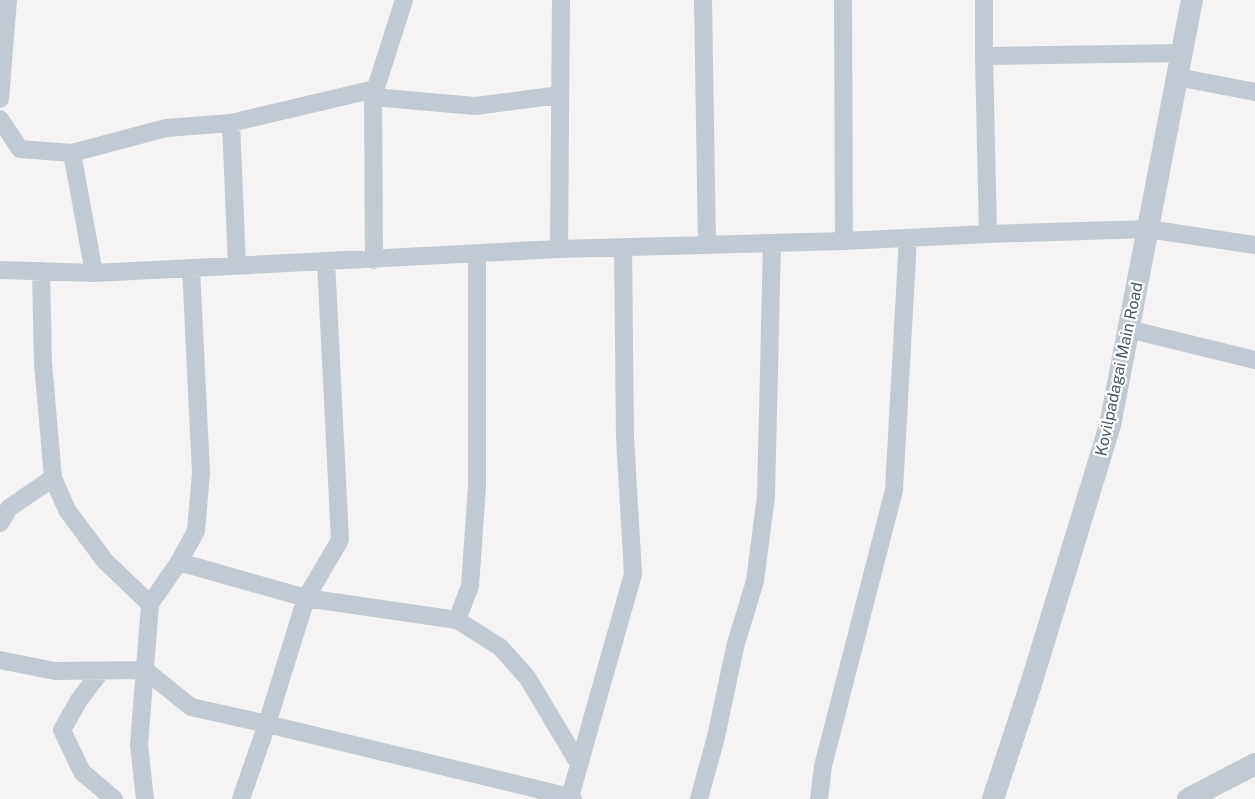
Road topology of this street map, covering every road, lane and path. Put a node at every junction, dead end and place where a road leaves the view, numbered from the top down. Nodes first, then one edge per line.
1 (8, 0) edge
2 (404, 0) edge
3 (561, 0) edge
4 (703, 0) edge
5 (843, 0) edge
6 (984, 0) edge
7 (1192, 0) edge
8 (1182, 53) junction
9 (984, 56) junction
10 (1177, 77) junction
11 (1255, 92) edge
12 (374, 93) junction
13 (560, 95) junction
14 (0, 99) edge
15 (0, 119) edge
16 (231, 123) junction
17 (72, 153) junction
18 (1148, 229) junction
19 (988, 234) junction
20 (908, 238) junction
21 (843, 241) junction
22 (772, 243) junction
23 (707, 245) junction
24 (1255, 245) edge
25 (622, 247) junction
26 (559, 249) junction
27 (477, 254) junction
28 (374, 260) junction
29 (326, 262) junction
30 (237, 265) junction
31 (191, 268) junction
32 (0, 270) edge
33 (40, 271) junction
34 (94, 273) junction
35 (1128, 329) junction
36 (1255, 360) edge
37 (53, 478) junction
38 (0, 524) edge
39 (179, 562) junction
40 (306, 598) junction
41 (150, 604) junction
42 (457, 620) junction
43 (0, 660) edge
44 (101, 670) junction
45 (145, 670) junction
46 (267, 724) junction
47 (579, 764) junction
48 (1255, 764) edge
49 (572, 798) edge
50 (114, 799) edge
51 (145, 799) edge
52 (241, 799) edge
53 (699, 799) edge
54 (819, 799) edge
55 (993, 799) edge
56 (1188, 799) edge

1 - 14 street
2 - 12 street
3 - 13 street
4 - 23 street
5 - 21 street
6 - 9 street
7 - 8 street, Kovilpadagai Main Road
8 - 9 street
8 - 10 street, Kovilpadagai Main Road
9 - 19 street
10 - 11 street
10 - 18 street, Kovilpadagai Main Road
12 - 13 street
12 - 16 street
12 - 28 street
13 - 26 street
15 - 17 street
16 - 17 street
16 - 30 street
17 - 34 street
18 - 19 street
18 - 24 street
18 - 35 street, Kovilpadagai Main Road
19 - 20 street
20 - 21 street
20 - 54 street
21 - 22 street
22 - 23 street
22 - 53 street
23 - 25 street
25 - 26 street
25 - 47 street
26 - 27 street
27 - 28 street
27 - 42 street
28 - 29 street
29 - 30 street
29 - 40 street
30 - 31 street
31 - 34 street
31 - 39 street
32 - 33 street
33 - 34 street
33 - 37 street
35 - 36 street
35 - 55 street, Kovilpadagai Main Road
37 - 38 street
37 - 41 street
39 - 40 street
39 - 41 street
40 - 42 street
40 - 46 street
41 - 45 street
42 - 47 street
43 - 44 street
44 - 45 street
44 - 50 street
45 - 46 street
45 - 51 street
46 - 49 street
46 - 52 street
47 - 49 street
48 - 56 street

